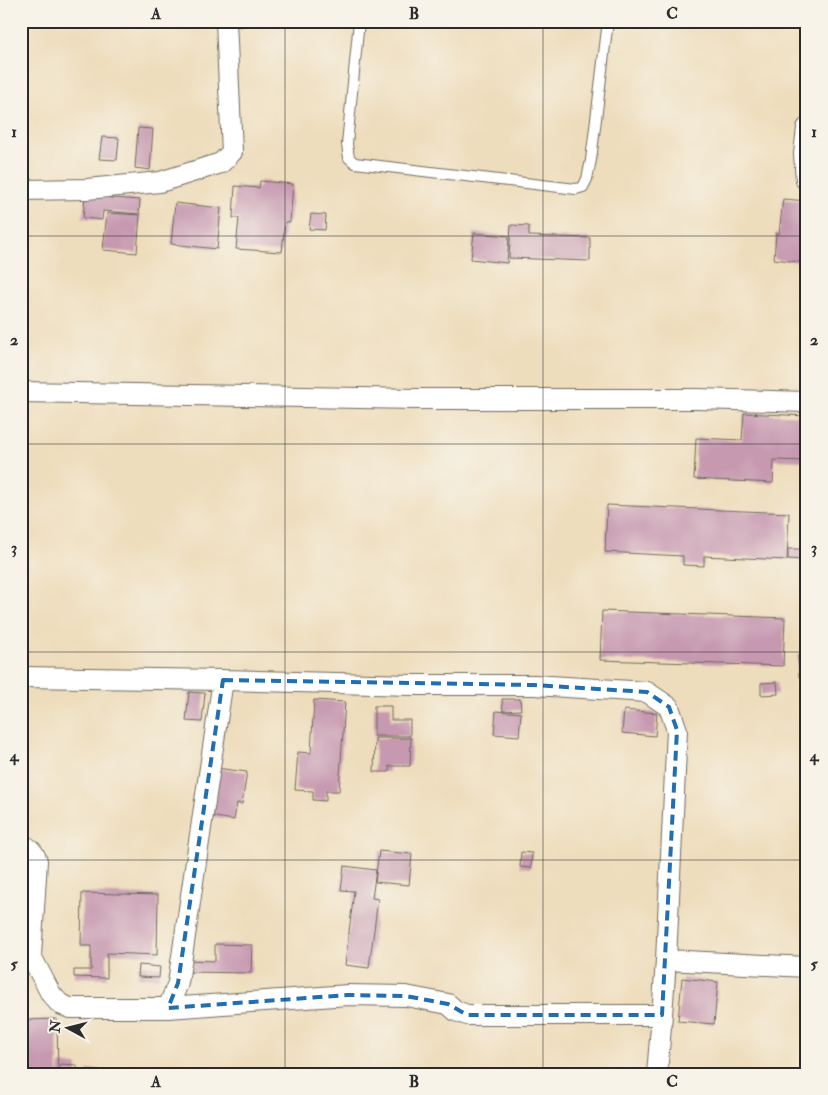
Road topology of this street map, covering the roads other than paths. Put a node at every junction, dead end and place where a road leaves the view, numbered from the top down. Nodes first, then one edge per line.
1 (226, 21) edge
2 (359, 21) edge
3 (608, 21) edge
4 (807, 128) edge
5 (807, 181) edge
6 (21, 190) edge
7 (21, 392) edge
8 (807, 402) edge
9 (21, 677) edge
10 (223, 680) junction
11 (21, 844) edge
12 (666, 960) junction
13 (807, 967) edge
14 (168, 1008) junction
15 (662, 1015) junction
16 (657, 1074) edge

1 - 6 street
2 - 3 lane
4 - 5 street
7 - 8 street
9 - 10 street
10 - 12 street
10 - 14 street
11 - 14 street
12 - 13 street
12 - 15 street
14 - 15 street
15 - 16 street

